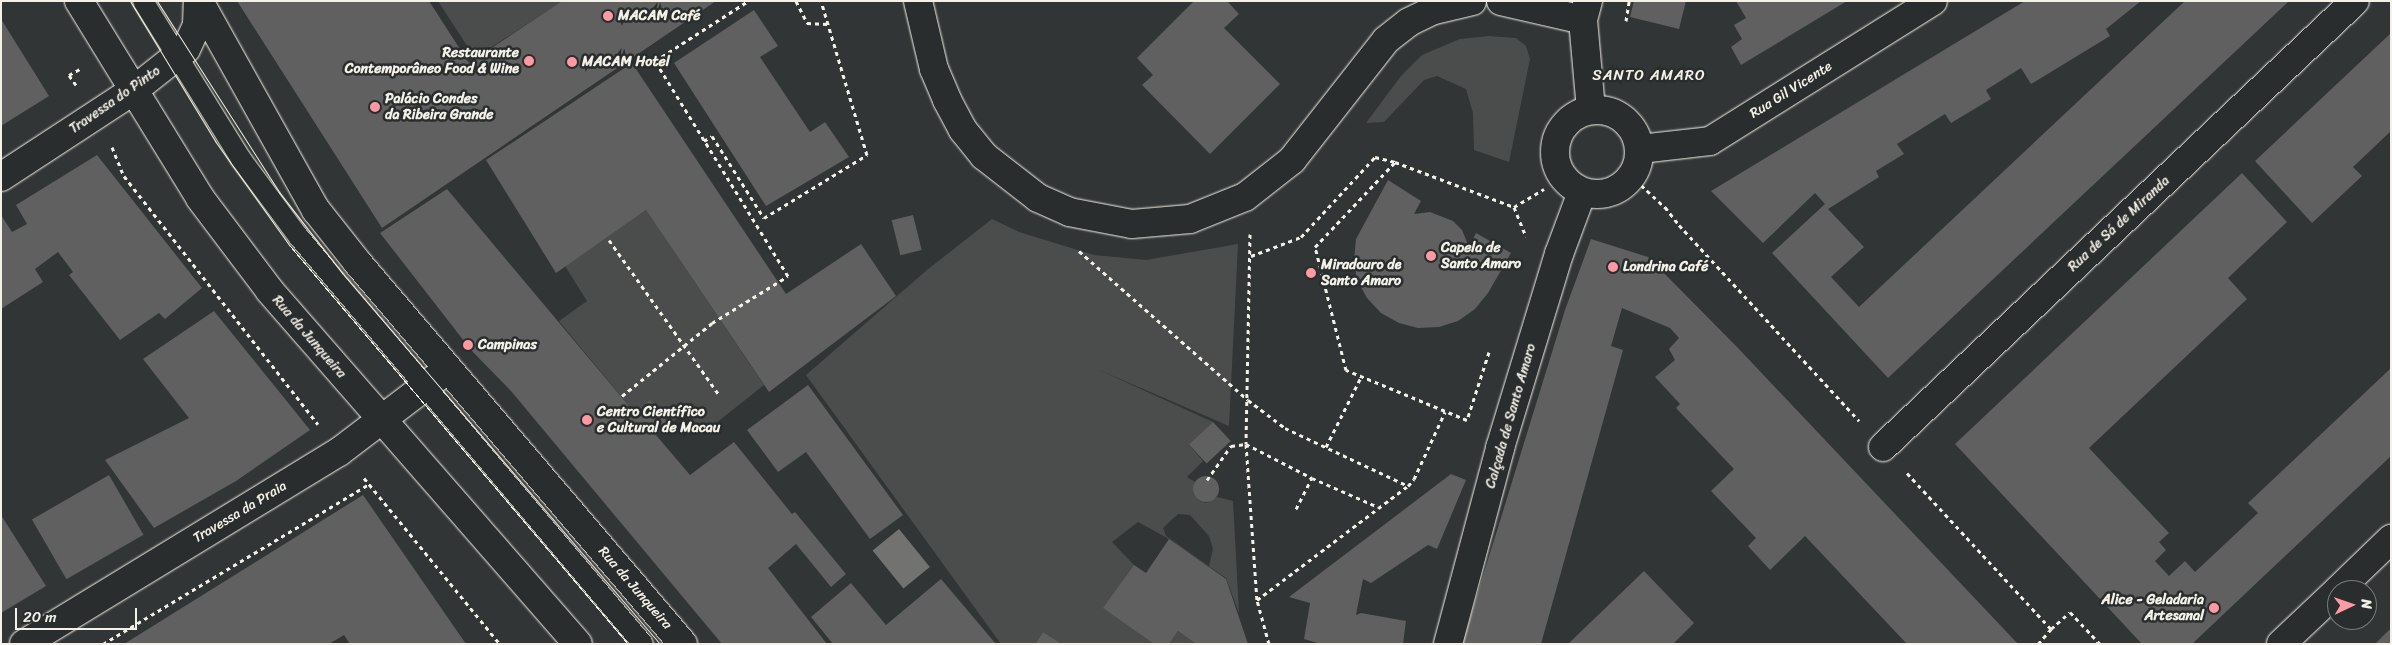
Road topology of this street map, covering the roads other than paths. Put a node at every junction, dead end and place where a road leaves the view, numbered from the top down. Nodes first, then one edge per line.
1 (79, 1) edge
2 (143, 1) edge
3 (198, 1) edge
4 (918, 1) edge
5 (1472, 1) edge
6 (1501, 1) edge
7 (1933, 1) edge
8 (2355, 1) edge
9 (1586, 11) edge
10 (177, 56) junction
11 (134, 90) junction
12 (1591, 110) junction
13 (1640, 148) junction
14 (1, 177) edge
15 (1582, 192) junction
16 (448, 369) junction
17 (425, 388) junction
18 (382, 422) junction
19 (1883, 448) dead end
20 (2391, 539) edge
21 (2348, 580) edge
22 (2327, 600) edge
23 (24, 644) edge
24 (578, 644) edge
25 (643, 644) edge
26 (683, 644) edge
27 (1448, 644) edge
28 (2281, 644) edge

1 - 11 street, Rua da Junqueira
2 - 10 lane
3 - 10 street, Travessa do Pinto
3 - 16 street, Rua da Junqueira
4 - 5 street
6 - 9 street
7 - 13 street, Rua Gil Vicente
8 - 19 street, Rua de Sá de Miranda
9 - 12 street
10 - 11 street, Travessa do Pinto
10 - 17 lane
11 - 14 street, Travessa do Pinto
11 - 18 street, Rua da Junqueira
12 - 13 street
12 - 15 street
13 - 15 street
15 - 27 street, Calçada de Santo Amaro
16 - 17 street, Travessa da Praia
16 - 26 street, Rua da Junqueira
17 - 18 street, Travessa da Praia
17 - 25 lane
18 - 23 street, Travessa da Praia
18 - 24 street, Rua da Junqueira
20 - 21 street
22 - 28 street

